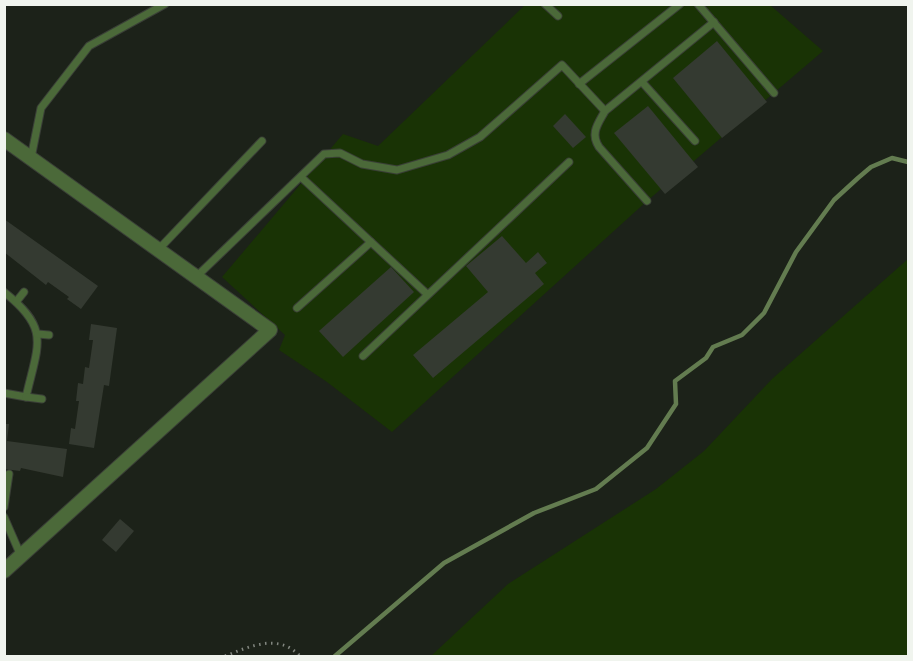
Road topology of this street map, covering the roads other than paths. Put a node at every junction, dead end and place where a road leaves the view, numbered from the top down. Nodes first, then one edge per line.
1 (165, 4) edge
2 (545, 4) edge
3 (680, 4) edge
4 (698, 4) edge
5 (558, 16) dead end
6 (714, 22) junction
7 (642, 82) junction
8 (579, 84) junction
9 (774, 93) dead end
10 (605, 111) junction
11 (4, 139) edge
12 (262, 141) dead end
13 (695, 141) dead end
14 (31, 158) junction
15 (569, 162) dead end
16 (301, 177) junction
17 (647, 201) dead end
18 (371, 242) junction
19 (158, 250) junction
20 (196, 277) junction
21 (4, 292) edge
22 (24, 292) dead end
23 (427, 294) junction
24 (16, 302) junction
25 (297, 308) dead end
26 (38, 334) junction
27 (49, 335) dead end
28 (363, 356) dead end
29 (4, 393) edge
30 (26, 396) junction
31 (42, 399) dead end
32 (9, 474) dead end
33 (4, 507) edge
34 (4, 517) edge
35 (21, 556) junction
36 (4, 571) edge

1 - 14 lane
2 - 5 lane
3 - 8 lane
4 - 6 lane
6 - 7 lane
6 - 9 lane
7 - 10 lane
7 - 13 lane
8 - 10 lane
8 - 16 lane
10 - 17 lane
11 - 14 street
12 - 19 lane
14 - 19 street
15 - 23 lane
16 - 18 lane
16 - 20 lane
18 - 23 lane
18 - 25 lane
19 - 20 street
20 - 35 street
21 - 24 lane
22 - 24 lane
23 - 28 lane
24 - 26 lane
26 - 27 lane
26 - 30 lane
29 - 30 lane
30 - 31 lane
32 - 33 lane
34 - 35 lane
35 - 36 street

